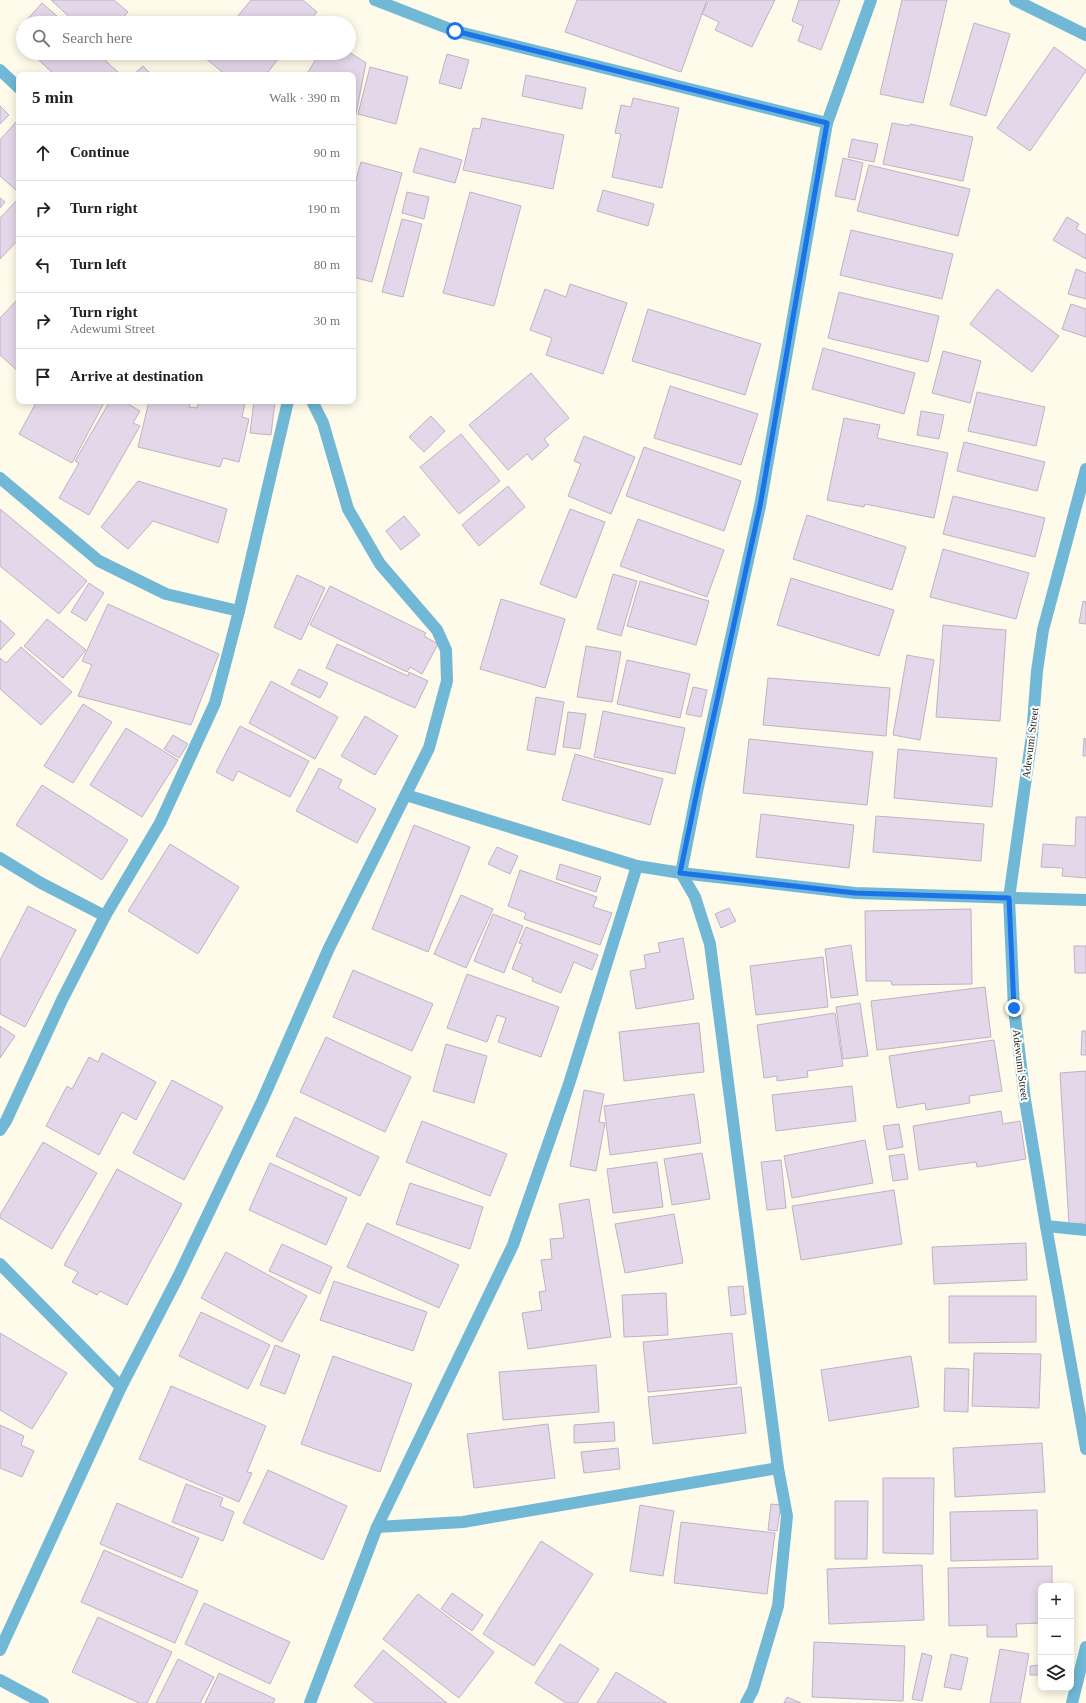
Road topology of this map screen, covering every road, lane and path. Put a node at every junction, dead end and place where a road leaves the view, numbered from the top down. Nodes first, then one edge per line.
1 (375, 0) edge
2 (871, 0) edge
3 (1015, 0) edge
4 (1086, 35) edge
5 (0, 70) edge
6 (16, 85) edge
7 (827, 123) junction
8 (287, 404) edge
9 (314, 404) edge
10 (1086, 469) edge
11 (0, 478) edge
12 (240, 611) junction
13 (406, 796) junction
14 (0, 858) edge
15 (637, 866) junction
16 (680, 873) junction
17 (1009, 898) junction
18 (1086, 900) edge
19 (105, 916) junction
20 (0, 1130) edge
21 (1046, 1226) junction
22 (1086, 1230) edge
23 (0, 1264) edge
24 (121, 1387) junction
25 (1086, 1449) edge
26 (778, 1468) junction
27 (377, 1527) junction
28 (1086, 1647) edge
29 (0, 1650) edge
30 (0, 1680) edge
31 (43, 1703) edge
32 (310, 1703) edge
33 (746, 1703) edge
34 (1072, 1703) edge

1 - 7 street
2 - 7 street
3 - 4 street
5 - 6 street
7 - 16 street
8 - 12 street
9 - 13 street
10 - 17 street, Adewumi Street
11 - 12 street
12 - 19 street
13 - 15 street
13 - 24 street
14 - 19 street
15 - 16 street
15 - 27 street
16 - 17 street
16 - 26 street
17 - 18 street
17 - 21 street, Adewumi Street
19 - 20 street
21 - 22 street
21 - 25 street, Adewumi Street
23 - 24 street
24 - 29 street
26 - 27 street
26 - 33 street
27 - 32 street
28 - 34 street
30 - 31 street

